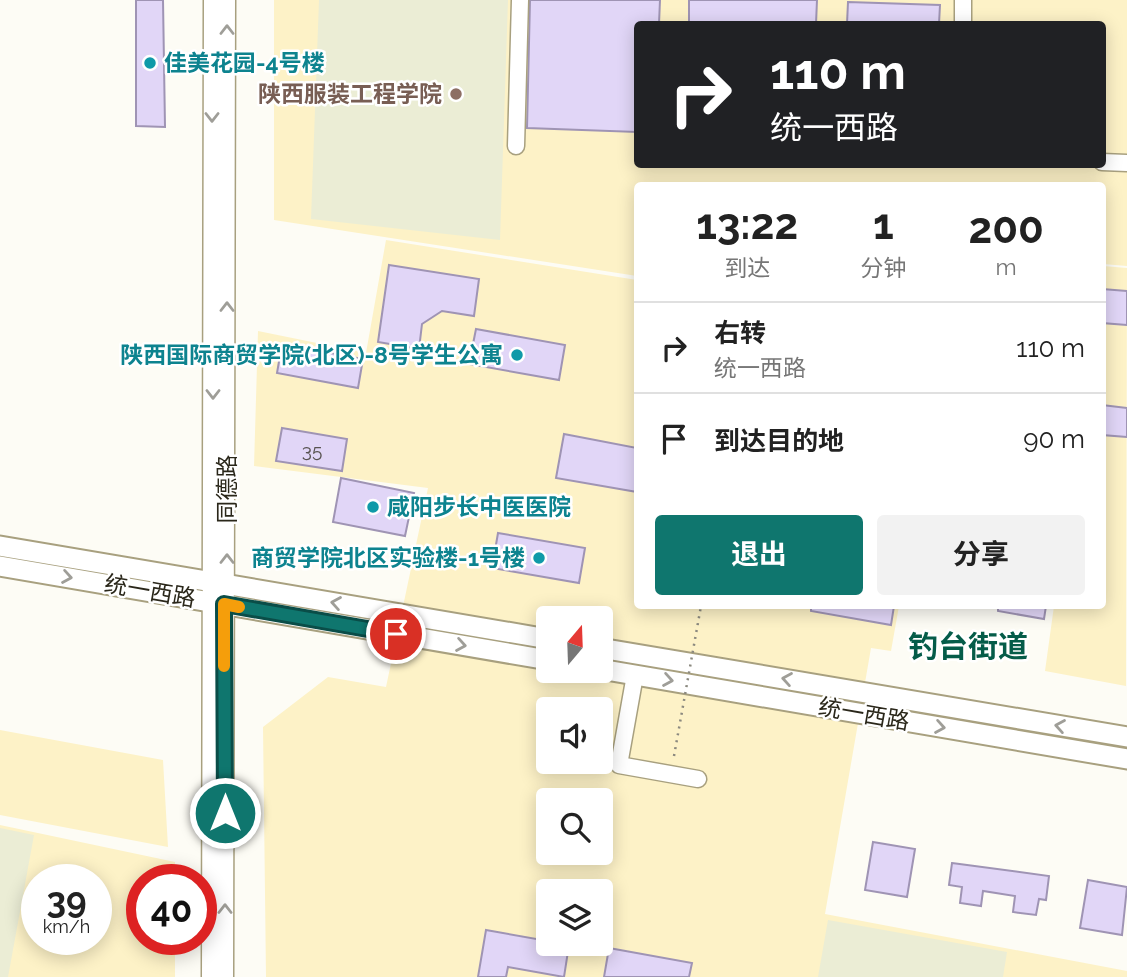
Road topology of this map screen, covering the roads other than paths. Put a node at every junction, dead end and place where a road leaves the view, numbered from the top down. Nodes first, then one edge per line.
1 (212, 0) edge
2 (227, 0) edge
3 (520, 0) edge
4 (963, 0) edge
5 (963, 21) edge
6 (516, 146) dead end
7 (1106, 162) edge
8 (1127, 163) edge
9 (0, 546) edge
10 (0, 566) edge
11 (218, 593) junction
12 (536, 637) edge
13 (613, 650) edge
14 (536, 658) edge
15 (613, 671) edge
16 (635, 675) junction
17 (1127, 737) edge
18 (1127, 759) edge
19 (698, 779) dead end
20 (210, 977) edge
21 (225, 977) edge

1 -> 11 street, 同德路
11 -> 2 street, 同德路
3 - 6 street
4 - 5 street
7 - 8 street
9 - 11 main road, 统一西路
10 -> 11 main road, 统一西路
12 -> 11 main road, 统一西路
11 -> 14 main road, 统一西路
11 - 20 street, 同德路
21 -> 11 street, 同德路
17 -> 13 main road, 统一西路
15 - 16 main road, 统一西路
16 -> 18 main road, 统一西路
16 - 19 street

